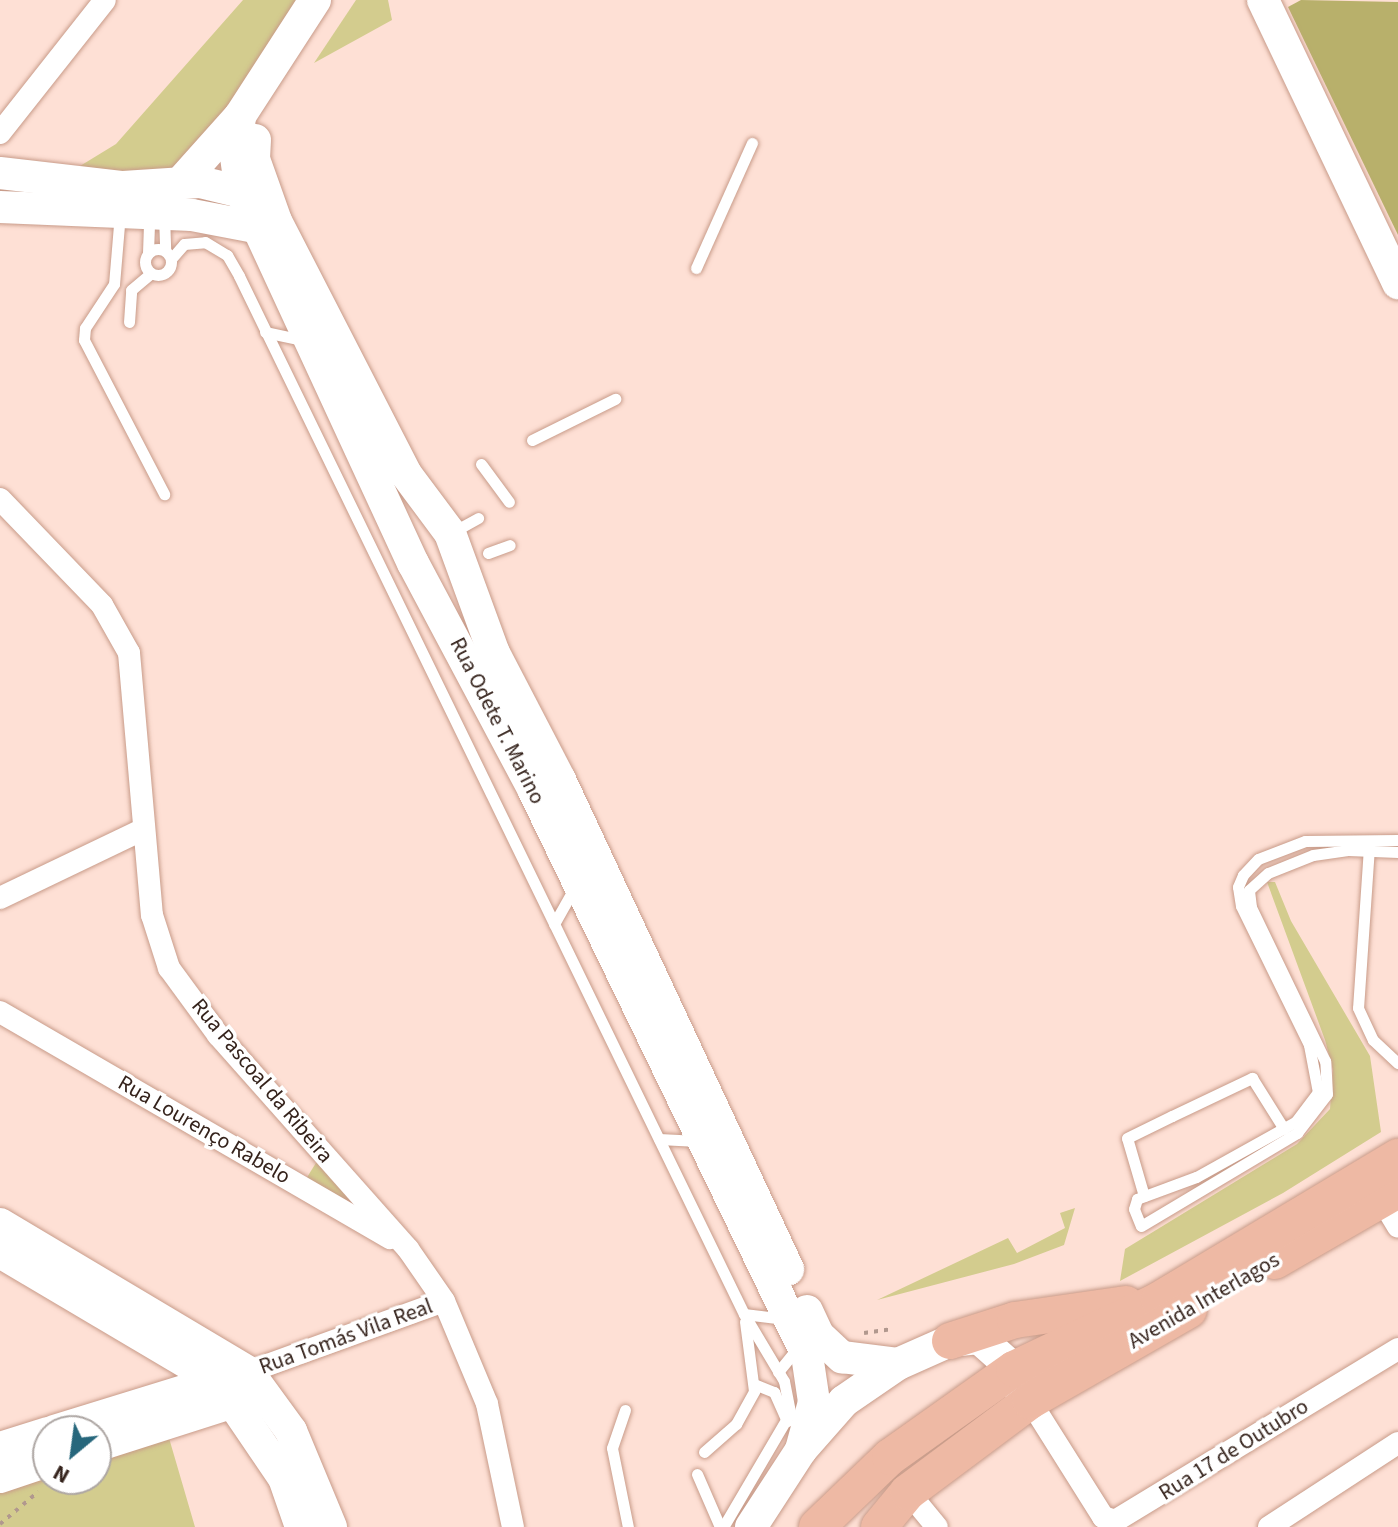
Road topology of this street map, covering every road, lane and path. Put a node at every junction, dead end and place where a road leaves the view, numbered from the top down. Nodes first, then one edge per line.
1 (105, 0) edge
2 (315, 0) edge
3 (337, 0) edge
4 (1263, 0) edge
5 (240, 116) junction
6 (0, 133) edge
7 (752, 143) dead end
8 (0, 173) edge
9 (148, 197) junction
10 (0, 207) edge
11 (260, 209) junction
12 (148, 253) junction
13 (168, 255) junction
14 (696, 268) dead end
15 (151, 273) junction
16 (1398, 283) edge
17 (129, 322) dead end
18 (265, 332) junction
19 (312, 341) junction
20 (615, 399) dead end
21 (532, 440) dead end
22 (481, 464) dead end
23 (164, 494) dead end
24 (0, 499) edge
25 (509, 502) dead end
26 (478, 518) dead end
27 (510, 545) dead end
28 (467, 549) junction
29 (415, 566) junction
30 (475, 594) junction
31 (440, 613) junction
32 (142, 830) junction
33 (1398, 840) edge
34 (1369, 845) junction
35 (1398, 852) edge
36 (577, 885) junction
37 (0, 898) edge
38 (1245, 902) junction
39 (554, 924) junction
40 (0, 1012) edge
41 (1398, 1063) edge
42 (1284, 1129) junction
43 (659, 1139) junction
44 (703, 1142) junction
45 (321, 1150) junction
46 (1398, 1157) edge
47 (300, 1186) junction
48 (1156, 1191) junction
49 (1144, 1196) junction
50 (1393, 1205) edge
51 (1161, 1215) junction
52 (0, 1224) edge
53 (408, 1249) junction
54 (0, 1252) edge
55 (1159, 1300) junction
56 (444, 1301) junction
57 (744, 1314) junction
58 (796, 1332) junction
59 (950, 1341) junction
60 (1398, 1349) edge
61 (898, 1364) junction
62 (1014, 1369) junction
63 (778, 1372) junction
64 (754, 1384) junction
65 (241, 1387) junction
66 (1021, 1408) junction
67 (625, 1410) dead end
68 (112, 1417) edge
69 (787, 1421) junction
70 (32, 1438) edge
71 (112, 1439) edge
72 (1398, 1443) edge
73 (0, 1448) edge
74 (801, 1450) junction
75 (704, 1452) dead end
76 (32, 1474) edge
77 (697, 1474) dead end
78 (0, 1477) edge
79 (32, 1489) edge
80 (908, 1492) junction
81 (0, 1524) edge
82 (301, 1527) edge
83 (331, 1527) edge
84 (513, 1527) edge
85 (628, 1527) edge
86 (722, 1527) edge
87 (751, 1527) edge
88 (817, 1527) edge
89 (879, 1527) edge
90 (937, 1527) edge
91 (1269, 1527) edge

1 - 6 street
2 - 5 street, Rua Odete T. Marino
3 - 11 street, Rua Odete T. Marino
4 - 16 street
5 - 9 street
5 - 11 street, Rua Odete T. Marino
7 - 14 lane
8 - 9 street
9 - 10 street
9 - 11 street
9 - 12 lane
9 - 13 lane
9 - 23 lane
11 - 19 street, Rua Odete T. Marino
11 - 28 street, Rua Odete T. Marino
12 - 13 lane
12 - 15 lane
13 - 15 lane
13 - 18 lane
15 - 17 lane
18 - 19 lane
18 - 39 lane
19 - 29 street, Rua Odete T. Marino
20 - 21 lane
22 - 25 lane
24 - 32 street, Rua Pascoal da Ribeira
26 - 28 lane
27 - 28 lane
28 - 29 street
28 - 30 street, Rua Odete T. Marino
29 - 31 street, Rua Odete T. Marino
30 - 31 street
30 - 61 street, Rua Odete T. Marino
31 - 36 street, Rua Odete T. Marino
32 - 37 street
32 - 45 street, Rua Pascoal da Ribeira
33 - 34 lane
34 - 35 lane
34 - 38 lane
34 - 38 lane
34 - 41 lane
36 - 39 lane
36 - 44 street, Rua Odete T. Marino
38 - 42 lane
38 - 51 lane
39 - 43 lane
40 - 47 street, Rua Lourenço Rabelo
42 - 48 lane
42 - 49 lane
43 - 44 lane
43 - 57 lane
44 - 58 street, Rua Odete T. Marino
45 - 47 street
45 - 53 street, Rua Pascoal da Ribeira
46 - 55 main road, Avenida Interlagos
47 - 53 street, Rua Lourenço Rabelo
48 - 49 lane
48 - 51 lane
49 - 51 lane
50 - 66 main road, Avenida Interlagos
52 - 65 street
53 - 56 street, Rua Pascoal da Ribeira
54 - 65 street
55 - 59 main road
55 - 62 main road, Avenida Interlagos
56 - 65 street, Rua Tomás Vila Real
56 - 84 street, Rua Pascoal da Ribeira
57 - 58 lane
57 - 63 lane
57 - 64 lane
58 - 63 lane
58 - 74 street, Rua Odete T. Marino
59 - 61 street
59 - 62 street
60 - 66 street, Rua 17 de Outubro
61 - 74 street
62 - 66 street
62 - 88 main road, Avenida Interlagos
63 - 69 lane
64 - 69 lane
64 - 75 lane
65 - 68 street
65 - 71 street
65 - 82 street
65 - 83 street
66 - 80 main road, Avenida Interlagos
67 - 85 lane
69 - 86 lane
70 - 73 street
72 - 91 street
74 - 87 street
76 - 78 street
77 - 86 lane
79 - 81 path
80 - 89 main road, Avenida Interlagos
80 - 90 street

